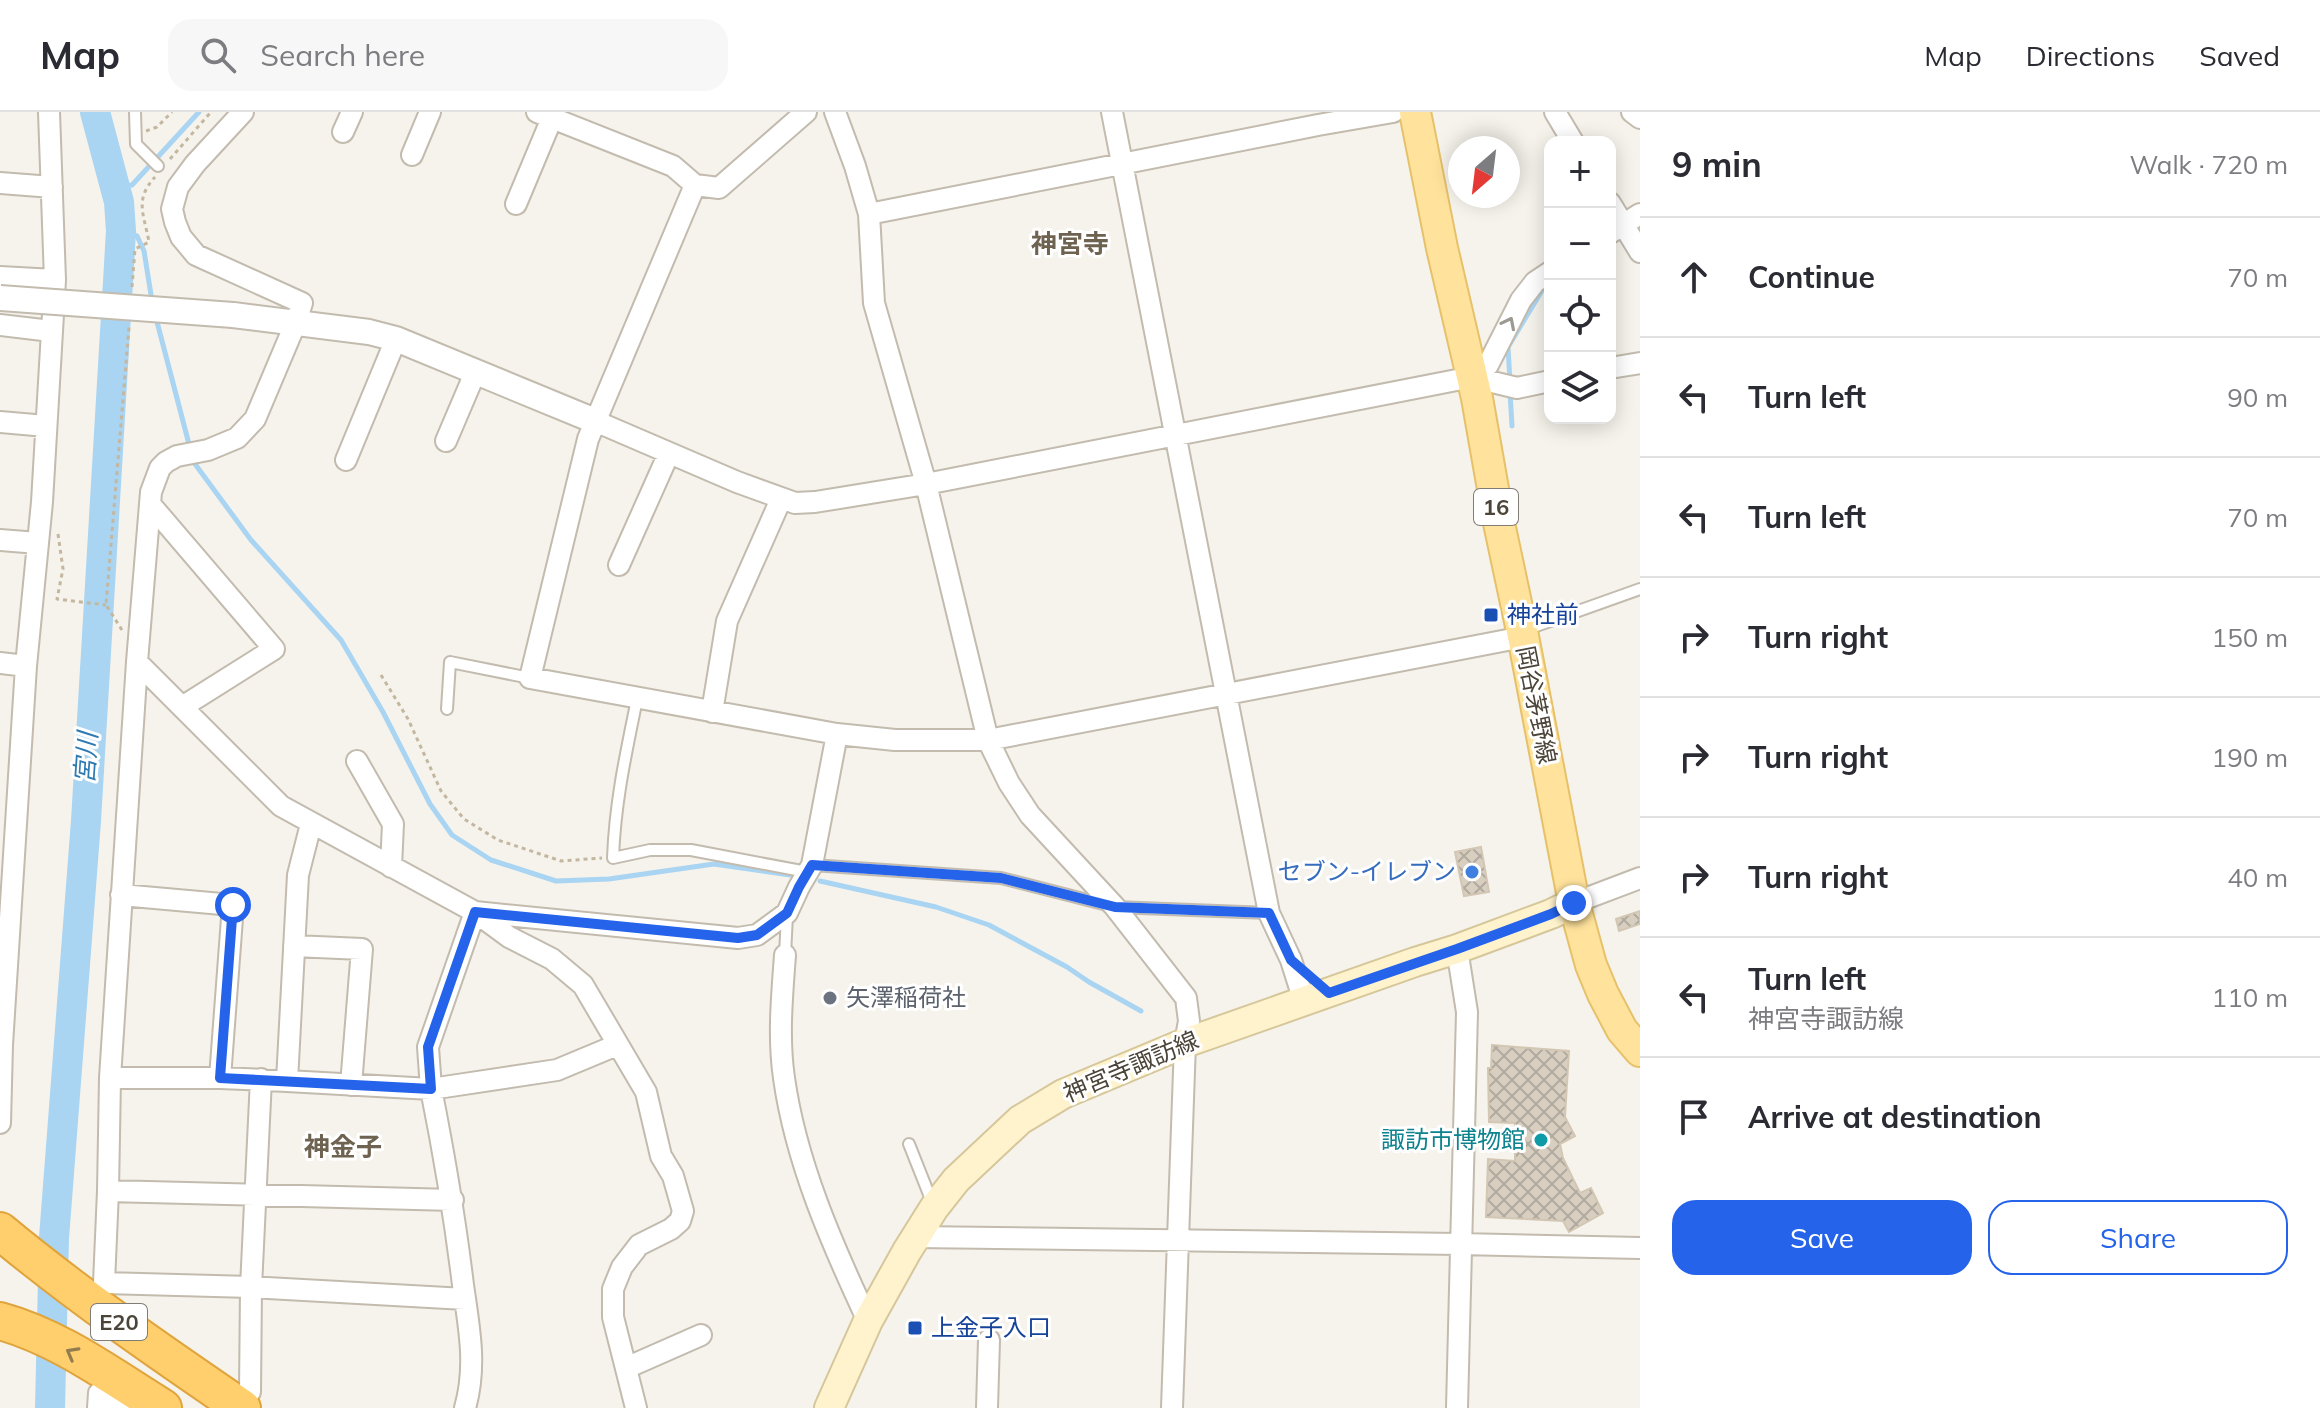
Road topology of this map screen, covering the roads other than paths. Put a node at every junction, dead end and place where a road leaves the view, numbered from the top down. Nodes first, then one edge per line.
1 (49, 112) edge
2 (135, 112) edge
3 (243, 112) edge
4 (352, 112) edge
5 (430, 112) edge
6 (806, 112) edge
7 (835, 112) edge
8 (1112, 112) edge
9 (1393, 112) edge
10 (1415, 112) edge
11 (1555, 112) edge
12 (1632, 112) edge
13 (545, 115) edge
14 (1317, 118) edge
15 (1640, 118) edge
16 (343, 132) dead end
17 (1569, 136) edge
18 (412, 155) dead end
19 (1121, 164) junction
20 (158, 166) dead end
21 (0, 183) edge
22 (695, 185) junction
23 (52, 187) junction
24 (516, 204) dead end
25 (869, 214) junction
26 (1624, 224) edge
27 (1640, 252) edge
28 (1544, 276) edge
29 (0, 277) edge
30 (55, 280) junction
31 (0, 298) edge
32 (296, 322) junction
33 (0, 325) edge
34 (51, 331) junction
35 (396, 339) junction
36 (1640, 363) edge
37 (1616, 367) edge
38 (475, 373) junction
39 (1472, 377) junction
40 (1544, 382) edge
41 (595, 421) junction
42 (0, 422) edge
43 (46, 426) junction
44 (1176, 433) junction
45 (446, 441) dead end
46 (669, 453) junction
47 (346, 460) dead end
48 (926, 484) junction
49 (781, 499) junction
50 (150, 504) junction
51 (0, 540) edge
52 (38, 543) junction
53 (619, 565) dead end
54 (1640, 589) edge
55 (1523, 634) junction
56 (137, 662) junction
57 (0, 663) edge
58 (26, 666) junction
59 (530, 678) junction
60 (1226, 695) junction
61 (637, 699) junction
62 (182, 707) junction
63 (447, 709) dead end
64 (712, 712) junction
65 (837, 734) junction
66 (988, 740) junction
67 (357, 761) dead end
68 (311, 824) junction
69 (391, 867) junction
70 (810, 869) junction
71 (1640, 878) edge
72 (121, 895) junction
73 (1587, 897) junction
74 (1115, 907) junction
75 (475, 912) junction
76 (787, 913) junction
77 (1269, 913) junction
78 (294, 946) junction
79 (1457, 949) junction
80 (785, 955) joint
81 (1316, 997) junction
82 (1185, 1043) junction
83 (617, 1045) junction
84 (1640, 1051) edge
85 (110, 1078) junction
86 (220, 1078) junction
87 (261, 1079) junction
88 (287, 1081) junction
89 (351, 1085) junction
90 (431, 1089) junction
91 (0, 1123) edge
92 (909, 1144) dead end
93 (108, 1191) junction
94 (254, 1196) junction
95 (453, 1200) junction
96 (934, 1208) junction
97 (0, 1231) edge
98 (915, 1237) junction
99 (1177, 1240) junction
100 (1461, 1244) junction
101 (1640, 1248) edge
102 (0, 1261) edge
103 (251, 1287) junction
104 (465, 1299) junction
105 (0, 1321) edge
106 (868, 1321) junction
107 (701, 1335) dead end
108 (989, 1340) dead end
109 (626, 1368) junction
110 (246, 1400) edge
111 (98, 1408) edge
112 (122, 1408) edge
113 (163, 1408) edge
114 (201, 1408) edge
115 (465, 1408) edge
116 (636, 1408) edge
117 (829, 1408) edge
118 (987, 1408) edge
119 (1172, 1408) edge
120 (1457, 1408) edge

1 - 23 street
2 - 20 lane
3 - 32 street
4 - 16 street
5 - 18 street
6 - 22 street
7 - 25 street
8 - 19 street
9 - 14 street
10 - 39 main road, 岡谷茅野線 / 16
11 - 17 street
12 - 15 street
13 - 22 street
13 - 24 street
14 - 19 street
19 - 25 street
19 - 44 street
21 - 23 street
22 - 41 street
23 - 30 street
25 - 48 street
26 - 27 street
39 -> 28 street
29 - 30 street
30 - 34 street
31 - 32 street, bridge
32 - 35 street
32 - 50 street
33 - 34 street
34 - 43 street
35 - 38 street
35 - 47 street
36 - 37 street
38 - 41 street
38 - 45 street
39 - 40 street
39 - 44 street
39 - 55 main road, 岡谷茅野線 / 16
41 - 46 street
41 - 59 street
42 - 43 street
43 - 52 street
44 - 48 street
44 - 60 street
46 - 49 street
46 - 53 street
48 - 49 street
48 - 66 street
49 - 64 street
50 - 56 street
50 - 62 street
51 - 52 street
52 - 58 street
54 - 55 lane
55 - 60 street
55 - 73 main road, 岡谷茅野線 / 16
56 - 62 street
56 - 72 street
57 - 58 street
58 - 91 street
59 - 61 street
59 - 63 lane
60 - 66 street
60 - 77 street
61 - 64 street
61 - 70 lane
62 - 68 street
64 - 65 street
65 - 66 street
65 - 70 street
66 - 74 street
67 - 69 street
68 - 69 street
68 - 78 street
69 - 75 street
70 - 74 lane
70 - 76 street
71 - 73 street
72 - 85 street
72 - 86 street
73 - 79 main road, 神宮寺諏訪線
73 - 84 main road, 岡谷茅野線 / 16
74 - 77 lane
74 - 82 street
75 - 76 street
75 - 83 street
75 - 90 street
76 - 80 lane
77 - 81 street
78 - 88 street
78 - 89 street
79 - 81 main road, 神宮寺諏訪線
79 - 100 street
80 - 106 street
81 - 82 main road, 神宮寺諏訪線
82 - 96 main road, 神宮寺諏訪線
82 - 99 street
83 - 90 street
83 - 109 street
85 - 86 street
85 - 93 street
86 - 87 street
87 - 88 street
87 - 94 street
88 - 89 street
89 - 90 street
90 - 95 street
92 - 96 lane
93 - 94 street
93 - 103 street
94 - 95 street
94 - 103 street
95 - 104 street
96 - 98 main road, 神宮寺諏訪線
97 - 110 highway, E20
98 - 99 street
98 - 106 main road, 神宮寺諏訪線
99 - 100 street
99 - 119 street
100 - 101 street
100 - 120 street
102 - 114 highway, E20
103 - 104 street
103 - 110 street
104 - 115 street
113 -> 105 highway
106 - 117 main road, 神宮寺諏訪線
107 - 109 street
108 - 118 street
109 - 116 street
111 - 112 street

